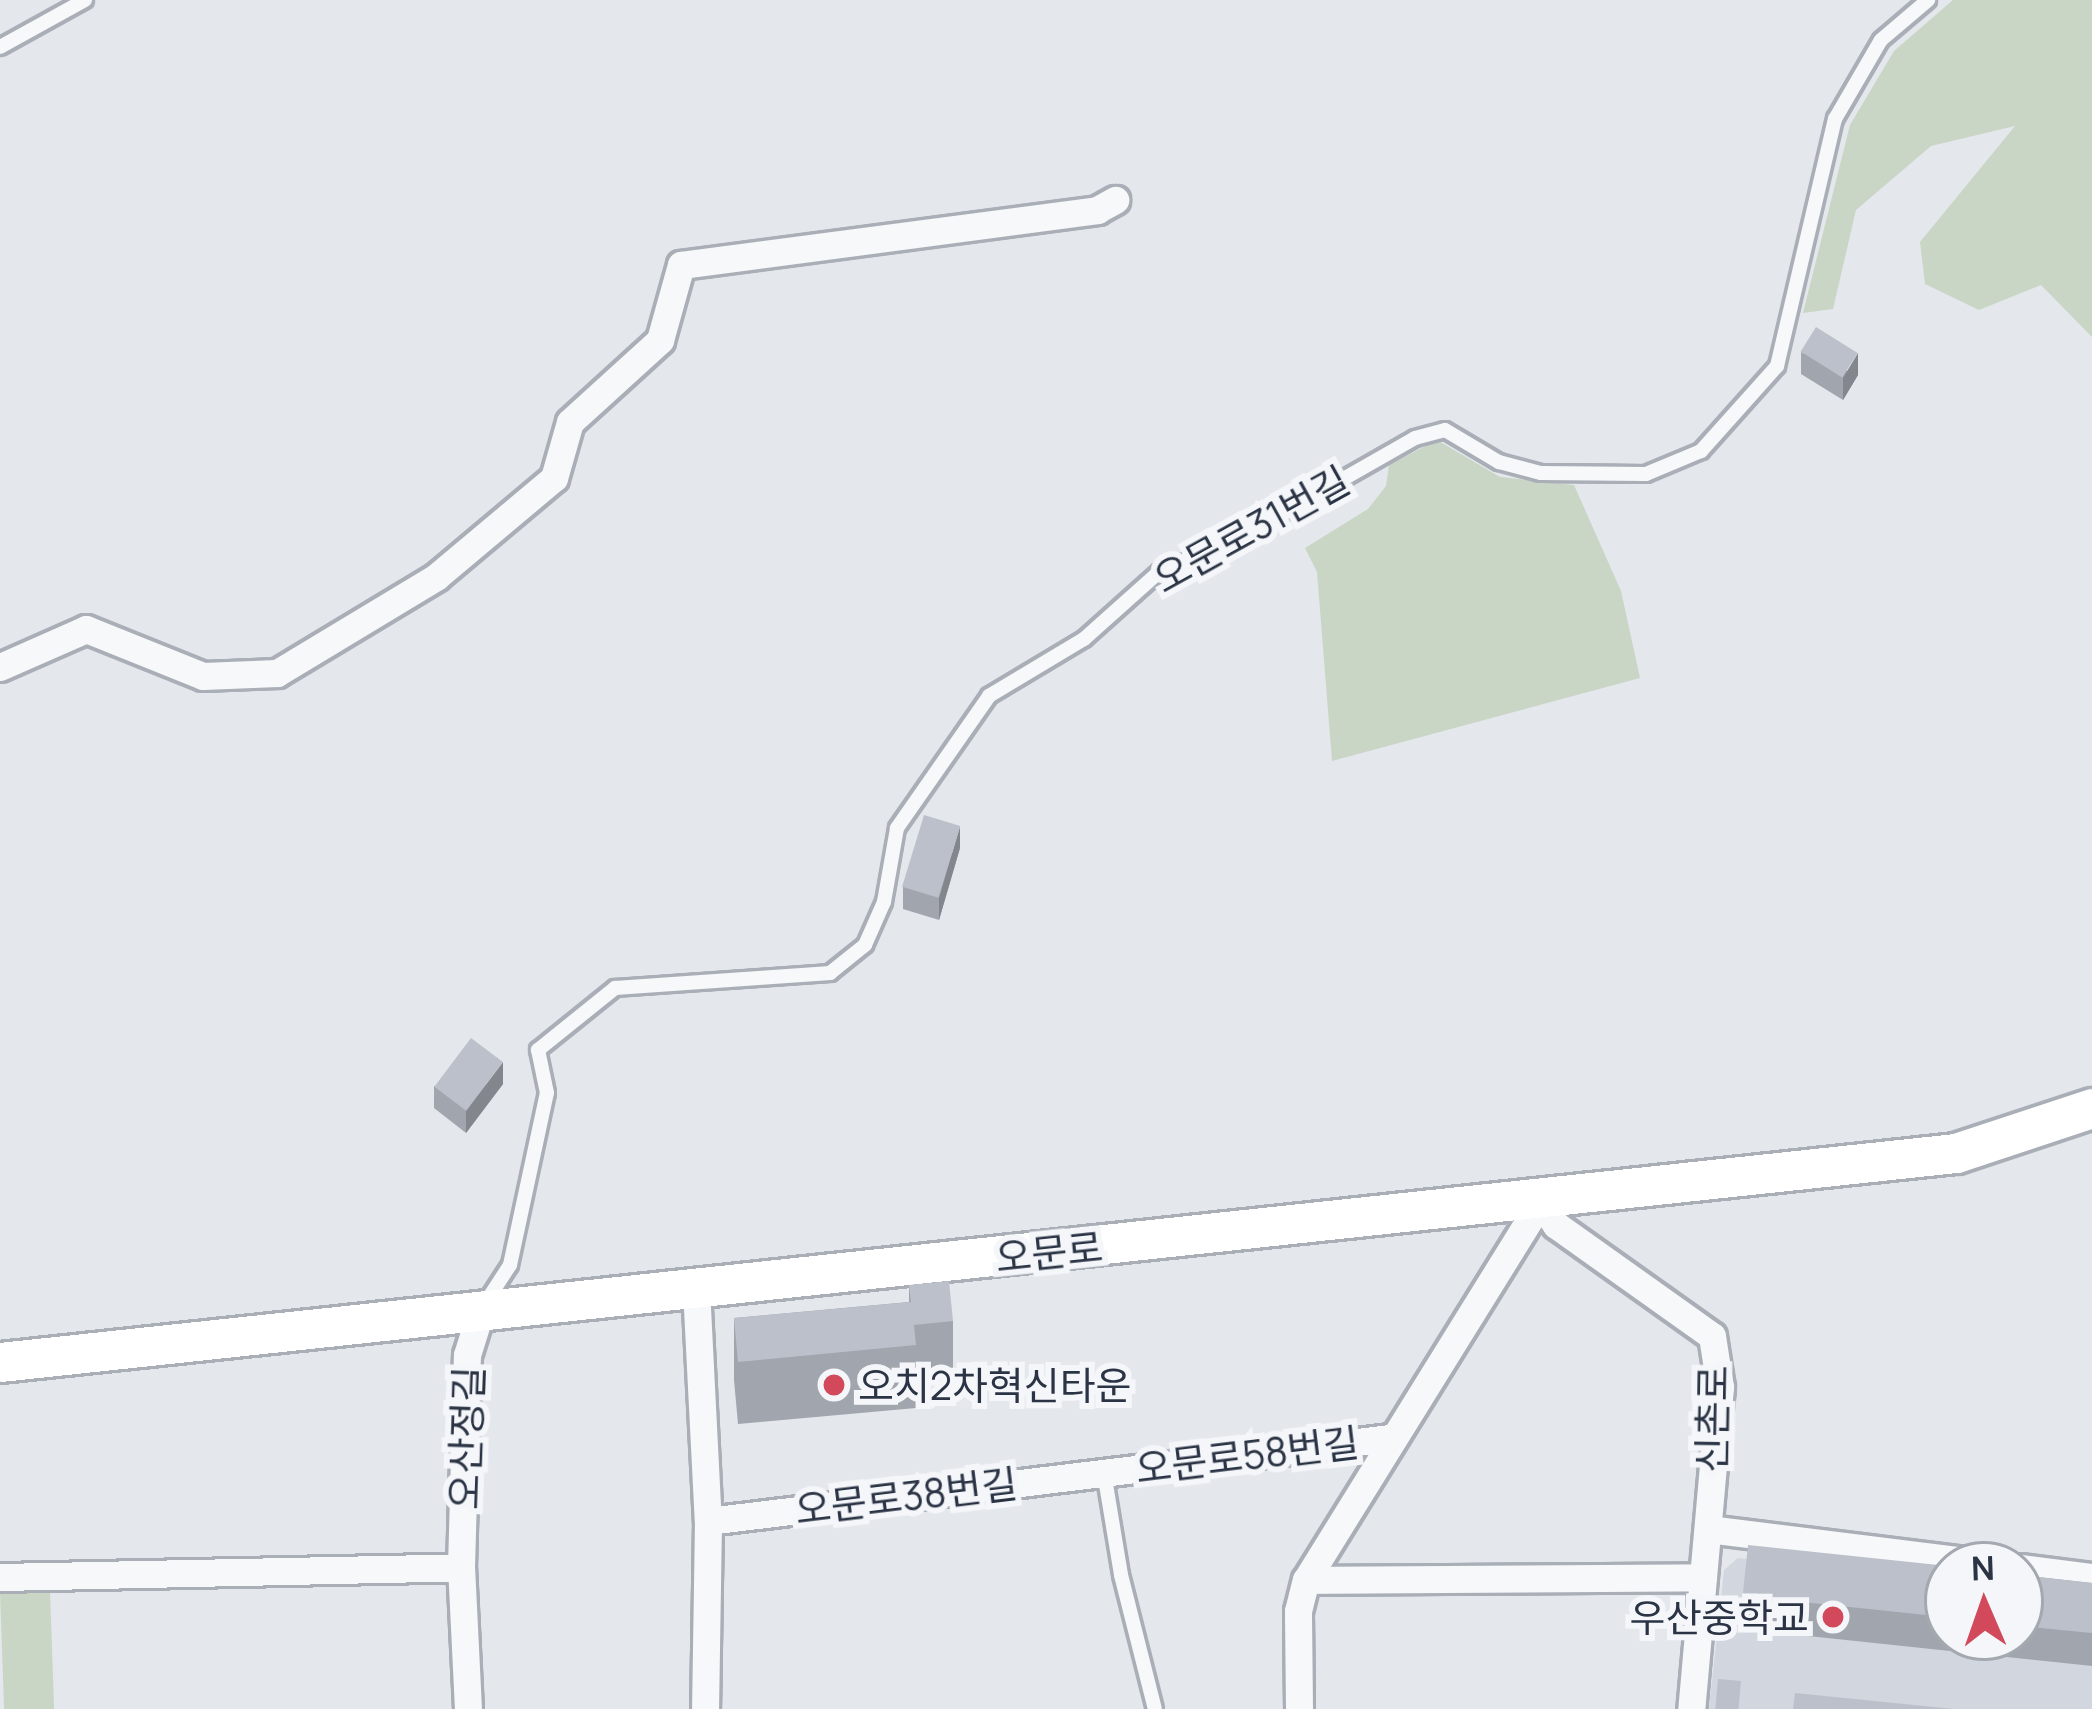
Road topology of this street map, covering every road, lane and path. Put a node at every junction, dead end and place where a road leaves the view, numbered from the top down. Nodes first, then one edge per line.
1 (85, 0) edge
2 (1928, 0) edge
3 (0, 46) edge
4 (1115, 200) dead end
5 (0, 667) edge
6 (2092, 1108) edge
7 (1540, 1202) junction
8 (696, 1288) junction
9 (481, 1310) junction
10 (0, 1362) edge
11 (1390, 1438) junction
12 (1104, 1472) junction
13 (708, 1521) junction
14 (1708, 1529) junction
15 (1924, 1556) edge
16 (461, 1568) junction
17 (2044, 1571) edge
18 (0, 1577) edge
19 (1702, 1577) junction
20 (2092, 1577) edge
21 (1306, 1580) junction
22 (468, 1709) edge
23 (706, 1709) edge
24 (1154, 1709) edge
25 (1299, 1709) edge
26 (1690, 1709) edge

1 - 3 lane
2 - 9 lane, 오문로31번길
4 - 5 street
6 - 7 street, 오문로
7 - 8 street, 오문로
7 - 11 street, 오문로58번길
7 - 14 street, 신촌로
8 - 9 street, 오문로
8 - 13 street
9 - 10 street, 오문로
9 - 16 street, 오산정길
11 - 12 street, 오문로58번길
11 - 21 street, 오문로58번길
12 - 13 street, 오문로38번길
12 - 24 lane
13 - 23 street
14 - 15 street
14 - 19 street, 신촌로
16 - 18 street, 오산정길
16 - 22 street, 오산정길
17 - 20 street
19 - 21 street
19 - 26 street, 신촌로
21 - 25 street, 오문로58번길

